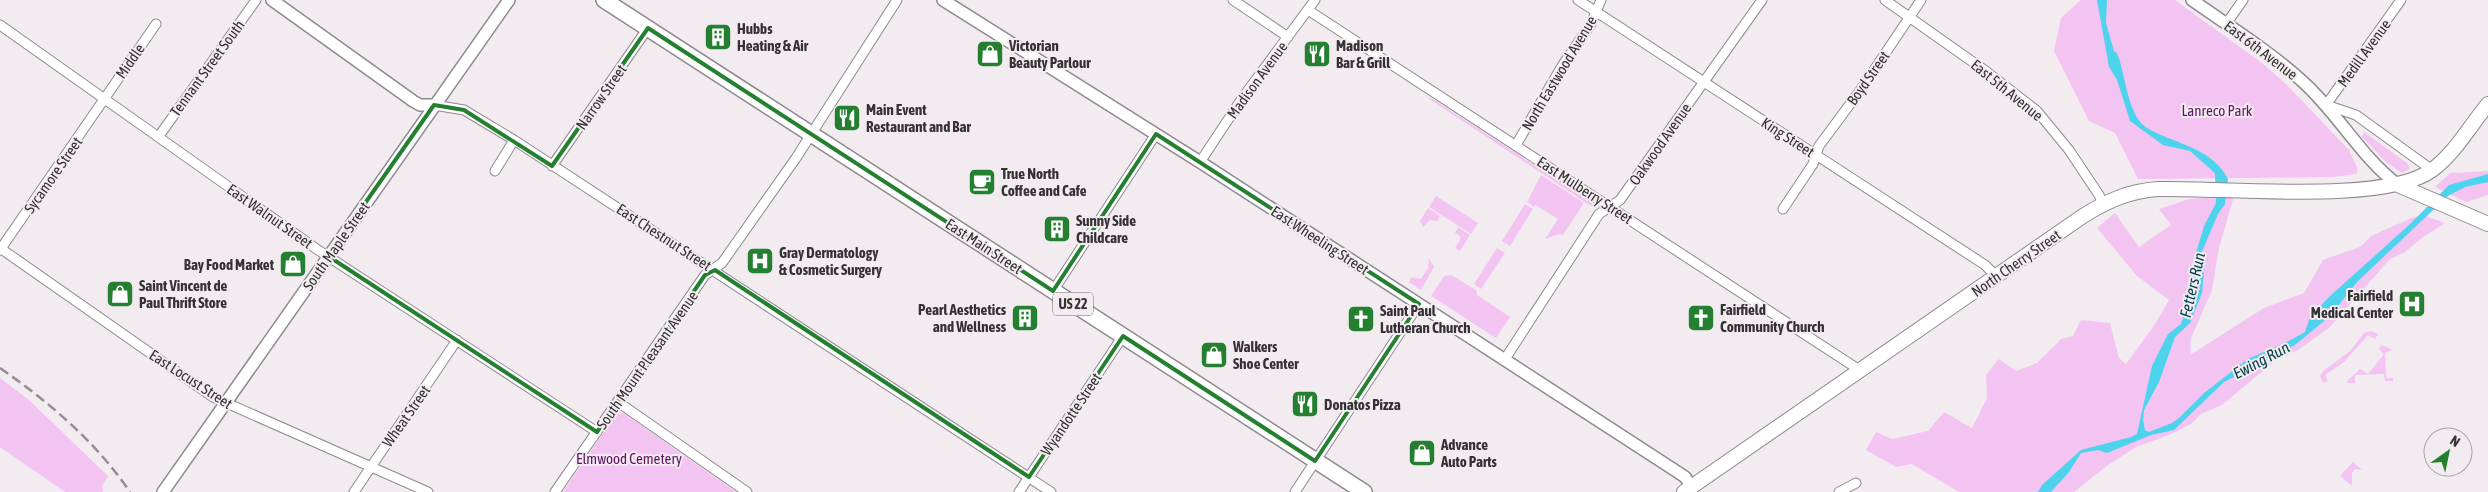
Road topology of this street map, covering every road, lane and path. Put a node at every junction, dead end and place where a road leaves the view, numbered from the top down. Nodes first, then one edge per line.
1 (256, 0) edge
2 (272, 0) edge
3 (509, 0) edge
4 (604, 0) edge
5 (897, 0) edge
6 (943, 0) edge
7 (1233, 0) edge
8 (1315, 0) edge
9 (1578, 0) edge
10 (1601, 0) edge
11 (1762, 0) edge
12 (1885, 0) edge
13 (1921, 0) edge
14 (2192, 0) edge
15 (2243, 0) edge
16 (2401, 0) edge
17 (1308, 10) junction
18 (1595, 12) junction
19 (1910, 17) junction
20 (156, 24) dead end
21 (2226, 24) junction
22 (0, 25) edge
23 (648, 28) junction
24 (1288, 37) junction
25 (1703, 82) junction
26 (104, 99) junction
27 (2488, 104) edge
28 (434, 105) junction
29 (2326, 105) junction
30 (811, 134) junction
31 (1156, 134) junction
32 (159, 136) junction
33 (514, 140) junction
34 (1516, 145) junction
35 (1816, 156) junction
36 (1200, 162) junction
37 (552, 166) junction
38 (2432, 170) junction
39 (495, 171) dead end
40 (2398, 185) junction
41 (2103, 204) junction
42 (1610, 206) junction
43 (1783, 210) dead end
44 (2488, 224) edge
45 (0, 249) edge
46 (328, 256) junction
47 (715, 270) junction
48 (1996, 276) junction
49 (1053, 290) junction
50 (1419, 304) junction
51 (1123, 336) junction
52 (458, 340) junction
53 (1505, 359) junction
54 (1860, 371) junction
55 (618, 402) junction
56 (225, 403) junction
57 (597, 432) junction
58 (1315, 460) junction
59 (370, 468) junction
60 (1029, 477) junction
61 (1856, 484) dead end
62 (1687, 489) edge
63 (163, 492) edge
64 (354, 492) edge
65 (428, 492) edge
66 (555, 492) edge
67 (747, 492) edge
68 (1019, 492) edge
69 (1051, 492) edge
70 (1295, 492) edge
71 (1364, 492) edge
72 (1839, 492) edge

1 - 32 street, Tennant Street South
2 - 28 street, East Chestnut Street
3 - 28 street, South Maple Street
4 - 23 main road, East Main Street / US 22
5 - 30 street, South Mount Pleasant Avenue
6 - 31 street, East Wheeling Street
7 - 24 street
8 - 17 street, Madison Avenue
9 - 18 street, King Street
10 - 18 street, North Eastwood Avenue
11 - 25 street, Oakwood Avenue
12 - 19 street, East 5th Avenue
13 - 19 street, Boyd Street
14 - 21 street, East 6th Avenue
15 - 21 street
16 - 29 street, Medill Avenue
17 - 24 street, Madison Avenue
17 - 34 street, East Mulberry Street
18 - 25 street, King Street
18 - 34 street, North Eastwood Avenue
19 - 35 street, Boyd Street
19 - 41 street, East 5th Avenue
20 - 26 street, Middle
21 - 29 street, East 6th Avenue
22 - 26 street, East Walnut Street
23 - 30 main road, East Main Street / US 22
23 - 37 street, Narrow Street
24 - 36 street, Madison Avenue
25 - 35 street, King Street
25 - 42 street, Oakwood Avenue
26 - 32 street, East Walnut Street
26 - 45 street, Sycamore Street
27 - 38 main road, North Cherry Street
28 - 33 street, East Chestnut Street
28 - 46 street, South Maple Street
29 - 38 street, East 6th Avenue
29 - 40 street, East 6th Avenue
30 - 47 street, South Mount Pleasant Avenue
30 - 49 main road, East Main Street / US 22
31 - 36 street, East Wheeling Street
31 - 49 street
32 - 46 street, East Walnut Street
33 - 37 street, East Chestnut Street
33 - 39 street
34 - 42 street, East Mulberry Street
35 - 43 street, Boyd Street
35 - 48 street, King Street
36 - 50 street, East Wheeling Street
37 - 47 street, East Chestnut Street
38 - 40 main road, North Cherry Street
40 - 41 main road, North Cherry Street
40 - 44 main road
41 - 48 main road, North Cherry Street
42 - 53 street, Oakwood Avenue
42 - 54 street, East Mulberry Street
45 - 56 street, East Locust Street
46 - 52 street, East Walnut Street
46 - 56 street, South Maple Street
47 - 55 street, South Mount Pleasant Avenue
47 - 60 street, East Chestnut Street
48 - 54 main road, North Cherry Street
49 - 51 main road, East Main Street / US 22
50 - 53 street, East Wheeling Street
50 - 58 street
51 - 58 main road, East Main Street / US 22
51 - 60 street, Wyandotte Street
52 - 57 street, East Walnut Street
52 - 59 street, Wheat Street
53 - 62 street, East Wheeling Street
54 - 62 main road, North Cherry Street
55 - 57 street, South Mount Pleasant Avenue
55 - 67 street
56 - 59 street, East Locust Street
56 - 63 street, South Maple Street
57 - 66 street, South Mount Pleasant Avenue
58 - 70 street
58 - 71 main road, East Main Street / US 22
59 - 64 street, Wheat Street
59 - 65 street, East Locust Street
60 - 68 street, Wyandotte Street
60 - 69 street, East Chestnut Street
61 - 72 street

